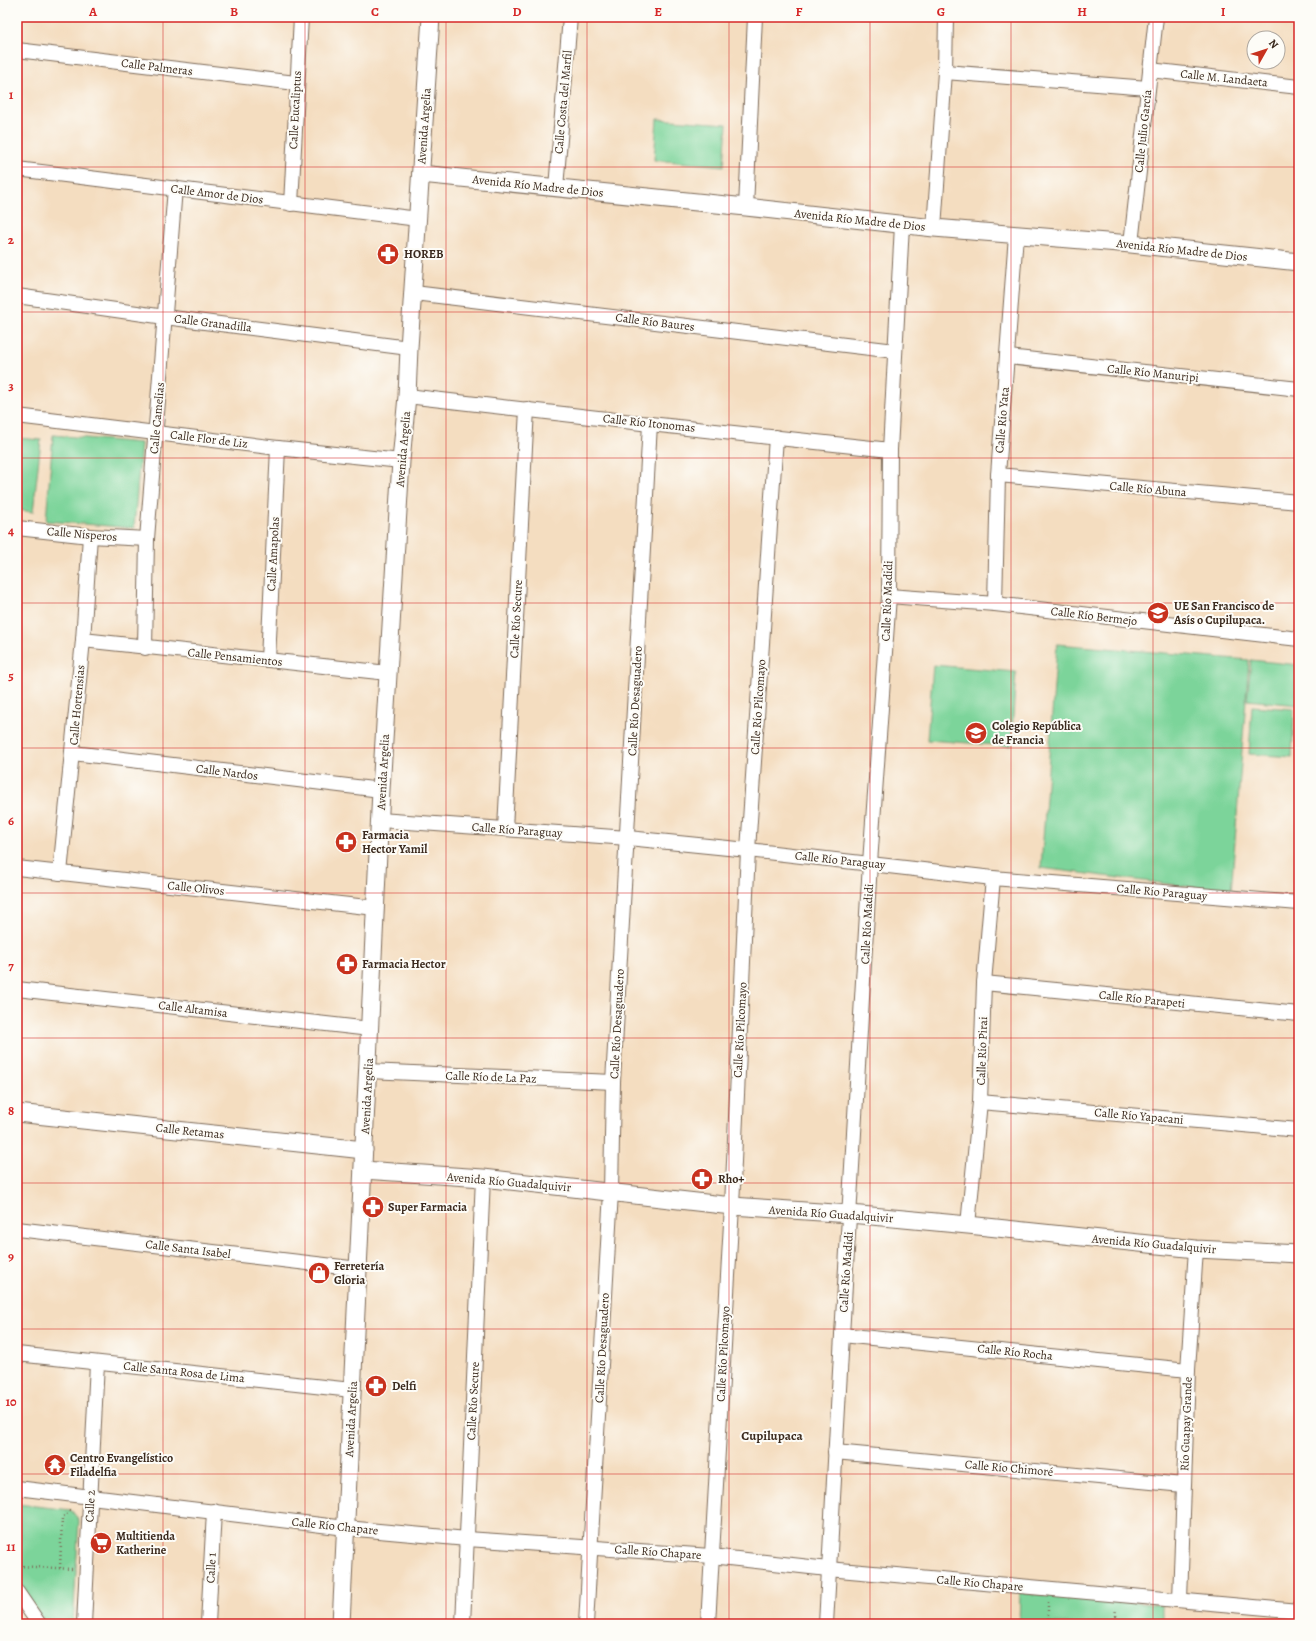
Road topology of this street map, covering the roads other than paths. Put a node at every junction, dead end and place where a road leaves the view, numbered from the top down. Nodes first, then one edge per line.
1 (301, 17) edge
2 (431, 17) edge
3 (570, 17) edge
4 (755, 17) edge
5 (946, 17) edge
6 (1156, 17) edge
7 (17, 50) edge
8 (1150, 70) junction
9 (945, 72) junction
10 (296, 83) junction
11 (1299, 86) edge
12 (1148, 88) junction
13 (17, 168) edge
14 (421, 174) junction
15 (176, 188) junction
16 (556, 188) junction
17 (291, 204) junction
18 (746, 207) junction
19 (418, 219) junction
20 (902, 225) junction
21 (934, 228) junction
22 (1016, 235) junction
23 (1132, 244) junction
24 (1299, 262) edge
25 (414, 293) junction
26 (17, 296) edge
27 (165, 317) junction
28 (409, 348) junction
29 (896, 351) junction
30 (1008, 357) junction
31 (1299, 389) edge
32 (407, 396) junction
33 (527, 409) junction
34 (17, 416) edge
35 (650, 424) junction
36 (155, 432) junction
37 (776, 437) junction
38 (278, 448) junction
39 (890, 450) junction
40 (401, 461) junction
41 (998, 475) junction
42 (1299, 502) edge
43 (17, 528) edge
44 (90, 536) junction
45 (147, 539) junction
46 (889, 596) junction
47 (995, 604) junction
48 (1299, 639) edge
49 (83, 640) junction
50 (145, 648) junction
51 (268, 660) junction
52 (388, 673) junction
53 (73, 753) junction
54 (381, 790) junction
55 (380, 820) junction
56 (505, 829) junction
57 (628, 838) junction
58 (748, 850) junction
59 (870, 863) junction
60 (17, 868) edge
61 (60, 873) junction
62 (992, 878) junction
63 (1299, 903) edge
64 (376, 908) junction
65 (984, 983) junction
66 (17, 989) edge
67 (1299, 1014) edge
68 (370, 1029) junction
69 (368, 1072) junction
70 (613, 1082) junction
71 (980, 1102) junction
72 (17, 1113) edge
73 (1299, 1130) edge
74 (364, 1150) junction
75 (363, 1170) junction
76 (483, 1178) junction
77 (611, 1192) junction
78 (732, 1206) junction
79 (850, 1214) junction
80 (968, 1225) junction
81 (17, 1230) edge
82 (1196, 1249) junction
83 (1299, 1254) edge
84 (359, 1269) junction
85 (842, 1335) junction
86 (17, 1354) edge
87 (97, 1363) junction
88 (1188, 1370) junction
89 (352, 1390) junction
90 (835, 1452) junction
91 (1183, 1485) junction
92 (17, 1488) edge
93 (91, 1498) junction
94 (214, 1511) junction
95 (346, 1528) junction
96 (467, 1539) junction
97 (591, 1548) junction
98 (711, 1556) junction
99 (828, 1569) junction
100 (17, 1592) edge
101 (1180, 1600) junction
102 (1299, 1611) edge
103 (39, 1624) edge
104 (84, 1624) edge
105 (208, 1624) edge
106 (341, 1624) edge
107 (463, 1624) edge
108 (586, 1624) edge
109 (708, 1624) edge
110 (826, 1624) edge

1 - 10 street, Calle Eucaliptus
2 - 14 street, Avenida Argelia
3 - 16 street, Calle Costa del Marfil
4 - 18 street
5 - 9 street
6 - 8 street, Calle Julio García
7 - 10 street, Calle Palmeras
8 - 11 street, Calle M. Landaeta
8 - 12 street, Calle Julio García
9 - 12 street
9 - 21 street
10 - 17 street, Calle Eucaliptus
12 - 23 street, Calle Julio García
13 - 15 street, Calle Amor de Dios
14 - 16 street, Avenida Río Madre de Dios
14 - 19 street, Avenida Argelia
15 - 17 street, Calle Amor de Dios
15 - 27 street, Calle Camelias
16 - 18 street, Avenida Río Madre de Dios
17 - 19 street, Calle Amor de Dios
18 - 20 street, Avenida Río Madre de Dios
19 - 25 street, Avenida Argelia
20 - 21 street, Avenida Río Madre de Dios
20 - 29 street, Calle Río Madidi
21 - 22 street, Avenida Río Madre de Dios
22 - 23 street, Avenida Río Madre de Dios
22 - 30 street, Calle Río Yata
23 - 24 street, Avenida Río Madre de Dios
25 - 28 street, Avenida Argelia
25 - 29 street, Calle Río Baures
26 - 27 street, Calle Granadilla
27 - 28 street, Calle Granadilla
27 - 36 street, Calle Camelias
28 - 32 street, Avenida Argelia
29 - 39 street, Calle Río Madidi
30 - 31 street, Calle Río Manuripi
30 - 41 street, Calle Río Yata
32 - 33 street, Calle Río Itonomas
32 - 40 street, Avenida Argelia
33 - 35 street, Calle Río Itonomas
33 - 56 street, Calle Río Secure
34 - 36 street, Calle Flor de Liz
35 - 37 street, Calle Río Itonomas
35 - 57 street, Calle Río Desaguadero
36 - 38 street, Calle Flor de Liz
36 - 45 street, Calle Camelias
37 - 39 street, Calle Río Itonomas
37 - 58 street, Calle Río Pilcomayo
38 - 40 street, Calle Flor de Liz
38 - 51 street, Calle Amapolas
39 - 46 street, Calle Río Madidi
40 - 52 street, Avenida Argelia
41 - 42 street, Calle Río Abuna
41 - 47 street, Calle Río Yata
43 - 44 street, Calle Nísperos
44 - 45 street, Calle Nísperos
44 - 49 street, Calle Hortensias
45 - 50 street, Calle Camelias
46 - 47 street, Calle Río Bermejo
46 - 59 street, Calle Río Madidi
47 - 48 street, Calle Río Bermejo
49 - 50 street, Calle Pensamientos
49 - 53 street, Calle Hortensias
50 - 51 street, Calle Pensamientos
51 - 52 street, Calle Pensamientos
52 - 54 street, Avenida Argelia
53 - 54 street, Calle Nardos
53 - 61 street, Calle Hortensias
54 - 55 street, Avenida Argelia
55 - 56 street, Calle Río Paraguay
55 - 64 street, Avenida Argelia
56 - 57 street, Calle Río Paraguay
57 - 58 street, Calle Río Paraguay
57 - 70 street, Calle Río Desaguadero
58 - 59 street, Calle Río Paraguay
58 - 78 street, Calle Río Pilcomayo
59 - 62 street, Calle Río Paraguay
59 - 79 street, Calle Río Madidi
60 - 61 street, Calle Olivos
61 - 64 street, Calle Olivos
62 - 63 street, Calle Río Paraguay
62 - 65 street, Calle Río Pirai
64 - 68 street, Avenida Argelia
65 - 67 street, Calle Río Parapeti
65 - 71 street, Calle Río Pirai
66 - 68 street, Calle Altamisa
68 - 69 street, Avenida Argelia
69 - 70 street, Calle Río de La Paz
69 - 74 street, Avenida Argelia
70 - 77 street, Calle Río Desaguadero
71 - 73 street, Calle Río Yapacani
71 - 80 street, Calle Río Pirai
72 - 74 street, Calle Retamas
74 - 75 street, Avenida Argelia
75 - 76 street, Avenida Río Guadalquivir
75 - 84 street, Avenida Argelia
76 - 77 street, Avenida Río Guadalquivir
76 - 96 street, Calle Río Secure
77 - 78 street, Avenida Río Guadalquivir
77 - 97 street, Calle Río Desaguadero
78 - 79 street, Avenida Río Guadalquivir
78 - 98 street, Calle Río Pilcomayo
79 - 80 street, Avenida Río Guadalquivir
79 - 85 street, Calle Río Madidi
80 - 82 street, Avenida Río Guadalquivir
81 - 84 street, Calle Santa Isabel
82 - 83 street, Avenida Río Guadalquivir
82 - 88 street, Río Guapay Grande
84 - 89 street, Avenida Argelia
85 - 88 street, Calle Río Rocha
85 - 90 street, Calle Río Madidi
86 - 87 street, Calle Santa Rosa de Lima
87 - 89 street, Calle Santa Rosa de Lima
87 - 93 street, Calle 2
88 - 91 street, Río Guapay Grande
89 - 95 street, Avenida Argelia
90 - 91 street, Calle Río Chimoré
90 - 99 street, Calle Río Madidi
91 - 101 street, Río Guapay Grande
92 - 93 street, Calle Río Chapare
93 - 94 street, Calle Río Chapare
93 - 104 street, Calle 2
94 - 95 street, Calle Río Chapare
94 - 105 street, Calle 1
95 - 96 street, Calle Río Chapare
95 - 106 street, Avenida Argelia
96 - 97 street, Calle Río Chapare
96 - 107 street, Calle Río Secure
97 - 98 street, Calle Río Chapare
97 - 108 street, Calle Río Desaguadero
98 - 99 street, Calle Río Chapare
98 - 109 street, Calle Río Pilcomayo
99 - 101 street, Calle Río Chapare
99 - 110 street, Calle Río Madidi
100 - 103 street
101 - 102 street, Calle Río Chapare

